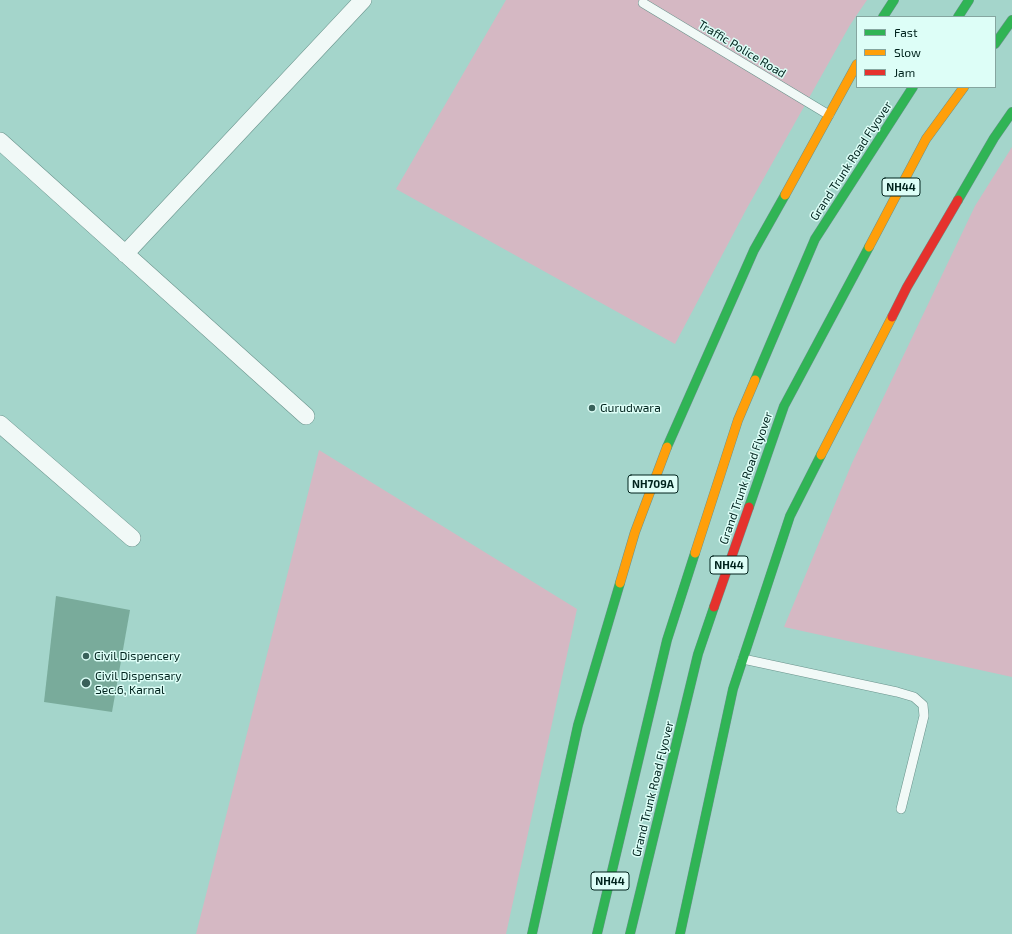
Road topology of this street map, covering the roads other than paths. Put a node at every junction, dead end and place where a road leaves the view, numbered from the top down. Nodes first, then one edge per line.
1 (363, 0) edge
2 (894, 0) edge
3 (969, 0) edge
4 (643, 3) dead end
5 (884, 16) edge
6 (959, 16) edge
7 (1012, 20) edge
8 (996, 43) edge
9 (856, 66) edge
10 (912, 88) edge
11 (963, 88) edge
12 (1012, 112) edge
13 (829, 115) junction
14 (0, 141) edge
15 (124, 254) junction
16 (306, 416) dead end
17 (0, 424) edge
18 (132, 538) dead end
19 (743, 659) junction
20 (900, 809) dead end
21 (532, 934) edge
22 (597, 934) edge
23 (630, 934) edge
24 (680, 934) edge

1 - 15 street
2 - 5 highway
3 - 6 highway
4 - 13 lane, Traffic Police Road
7 - 8 highway
9 - 13 highway, NH709A
10 - 22 highway, Grand Trunk Road Flyover / NH44
11 - 23 highway, Grand Trunk Road Flyover / NH44
12 - 19 highway
13 - 21 highway, NH709A
14 - 15 street
15 - 16 street
17 - 18 street
19 - 20 lane
19 - 24 highway

